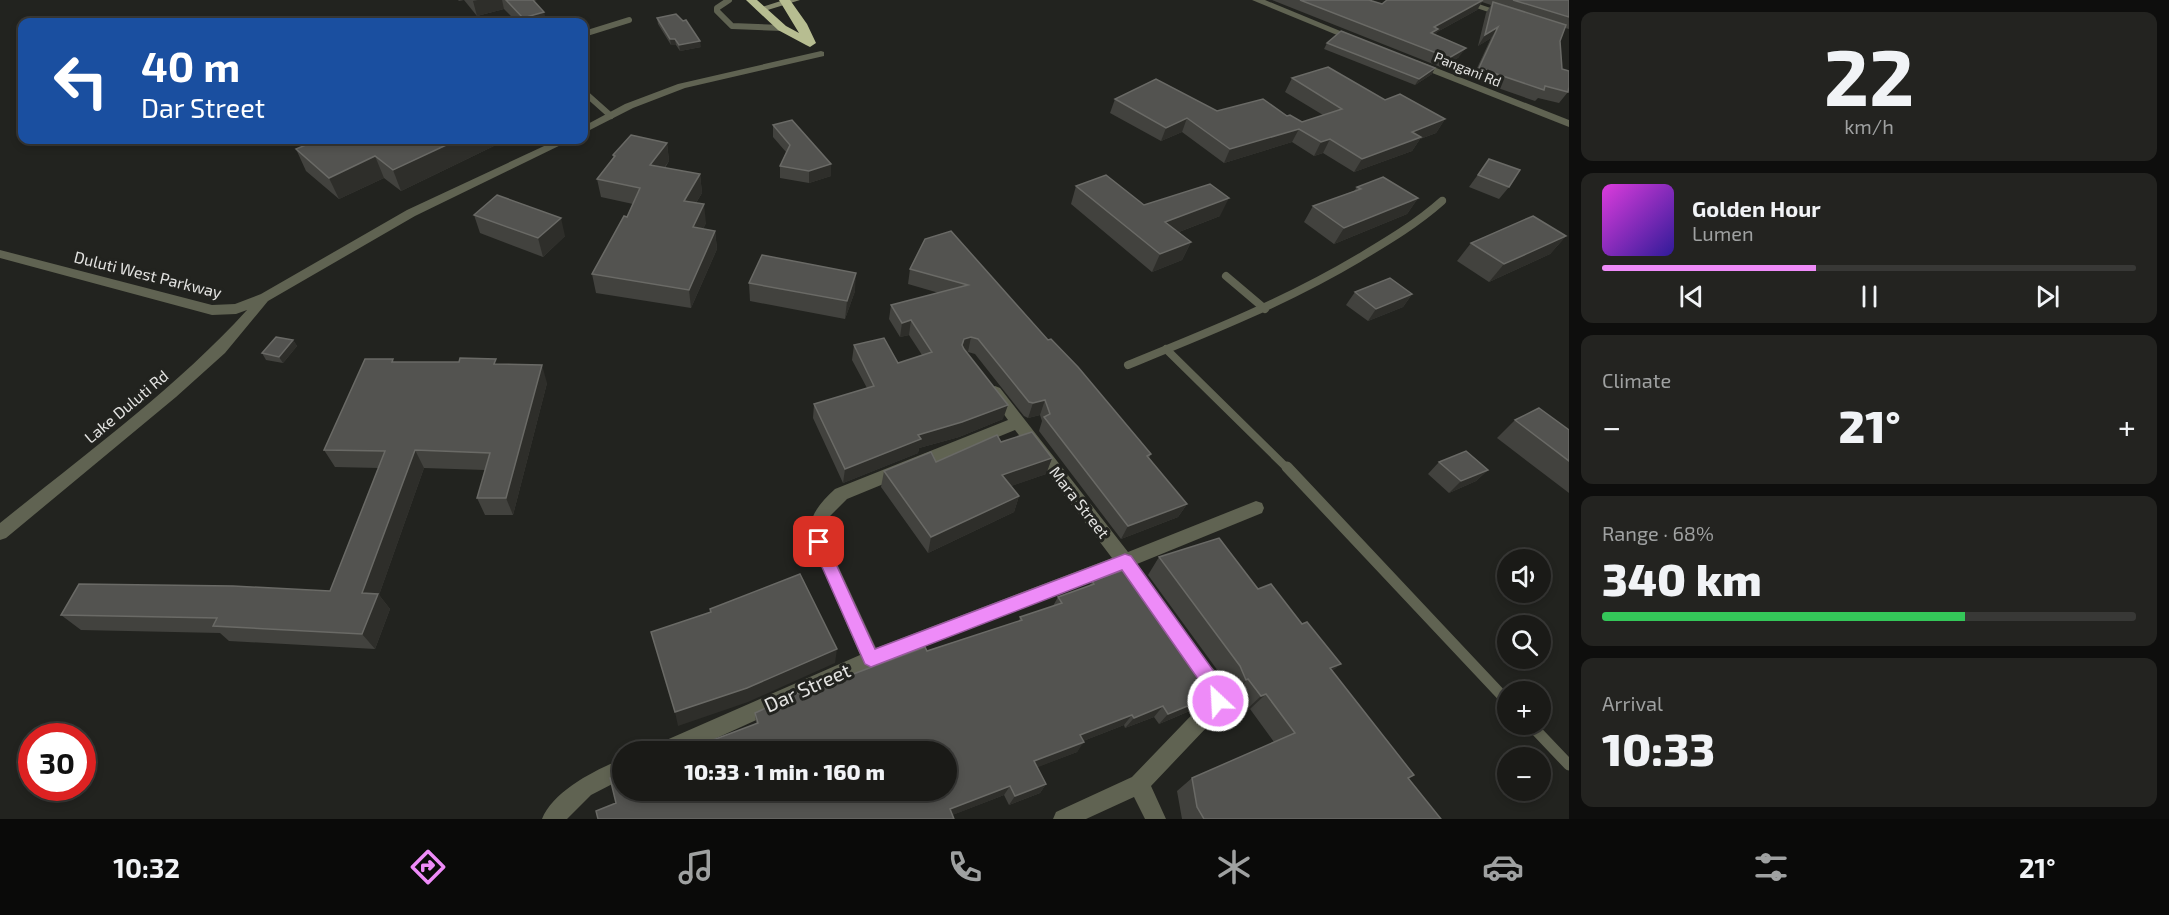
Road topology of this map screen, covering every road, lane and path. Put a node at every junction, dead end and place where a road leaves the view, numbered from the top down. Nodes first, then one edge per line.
1 (729, 0) edge
2 (751, 0) edge
3 (1257, 0) edge
4 (1458, 0) edge
5 (789, 1) edge
6 (761, 9) junction
7 (1514, 18) edge
8 (629, 20) dead end
9 (782, 28) junction
10 (588, 33) edge
11 (1367, 44) edge
12 (821, 54) dead end
13 (1400, 57) edge
14 (588, 96) edge
15 (611, 116) junction
16 (1569, 124) edge
17 (588, 128) edge
18 (557, 144) edge
19 (1443, 200) dead end
20 (0, 254) edge
21 (1226, 276) dead end
22 (266, 297) junction
23 (1265, 309) junction
24 (1166, 349) junction
25 (1128, 365) dead end
26 (982, 377) edge
27 (1018, 422) junction
28 (1256, 508) dead end
29 (0, 533) edge
30 (1125, 561) junction
31 (1138, 580) edge
32 (1191, 653) edge
33 (871, 659) junction
34 (1497, 690) edge
35 (1540, 735) edge
36 (687, 741) edge
37 (1569, 765) edge
38 (612, 774) edge
39 (1139, 784) junction
40 (552, 819) edge
41 (1063, 819) edge
42 (1156, 819) edge

1 - 9 lane
2 - 6 highway
3 - 11 street
4 - 7 street
5 - 6 street
5 - 9 highway
6 - 9 highway
8 - 10 lane
12 - 15 street
13 - 16 street, Pangani Rd
14 - 15 lane
15 - 17 street
18 - 22 street, Duluti West Parkway
19 - 23 lane
20 - 22 street, Duluti West Parkway
21 - 23 lane
22 - 29 street, Lake Duluti Rd
23 - 24 lane
24 - 25 lane
24 - 34 lane
26 - 27 street, Mara Street
27 - 30 street, Mara Street
27 - 33 street
28 - 30 street, Dar Street
30 - 31 street, Mara Street
30 - 33 street, Dar Street
32 - 39 street
33 - 36 street, Dar Street
35 - 37 lane
38 - 40 street
39 - 41 street
39 - 42 street

